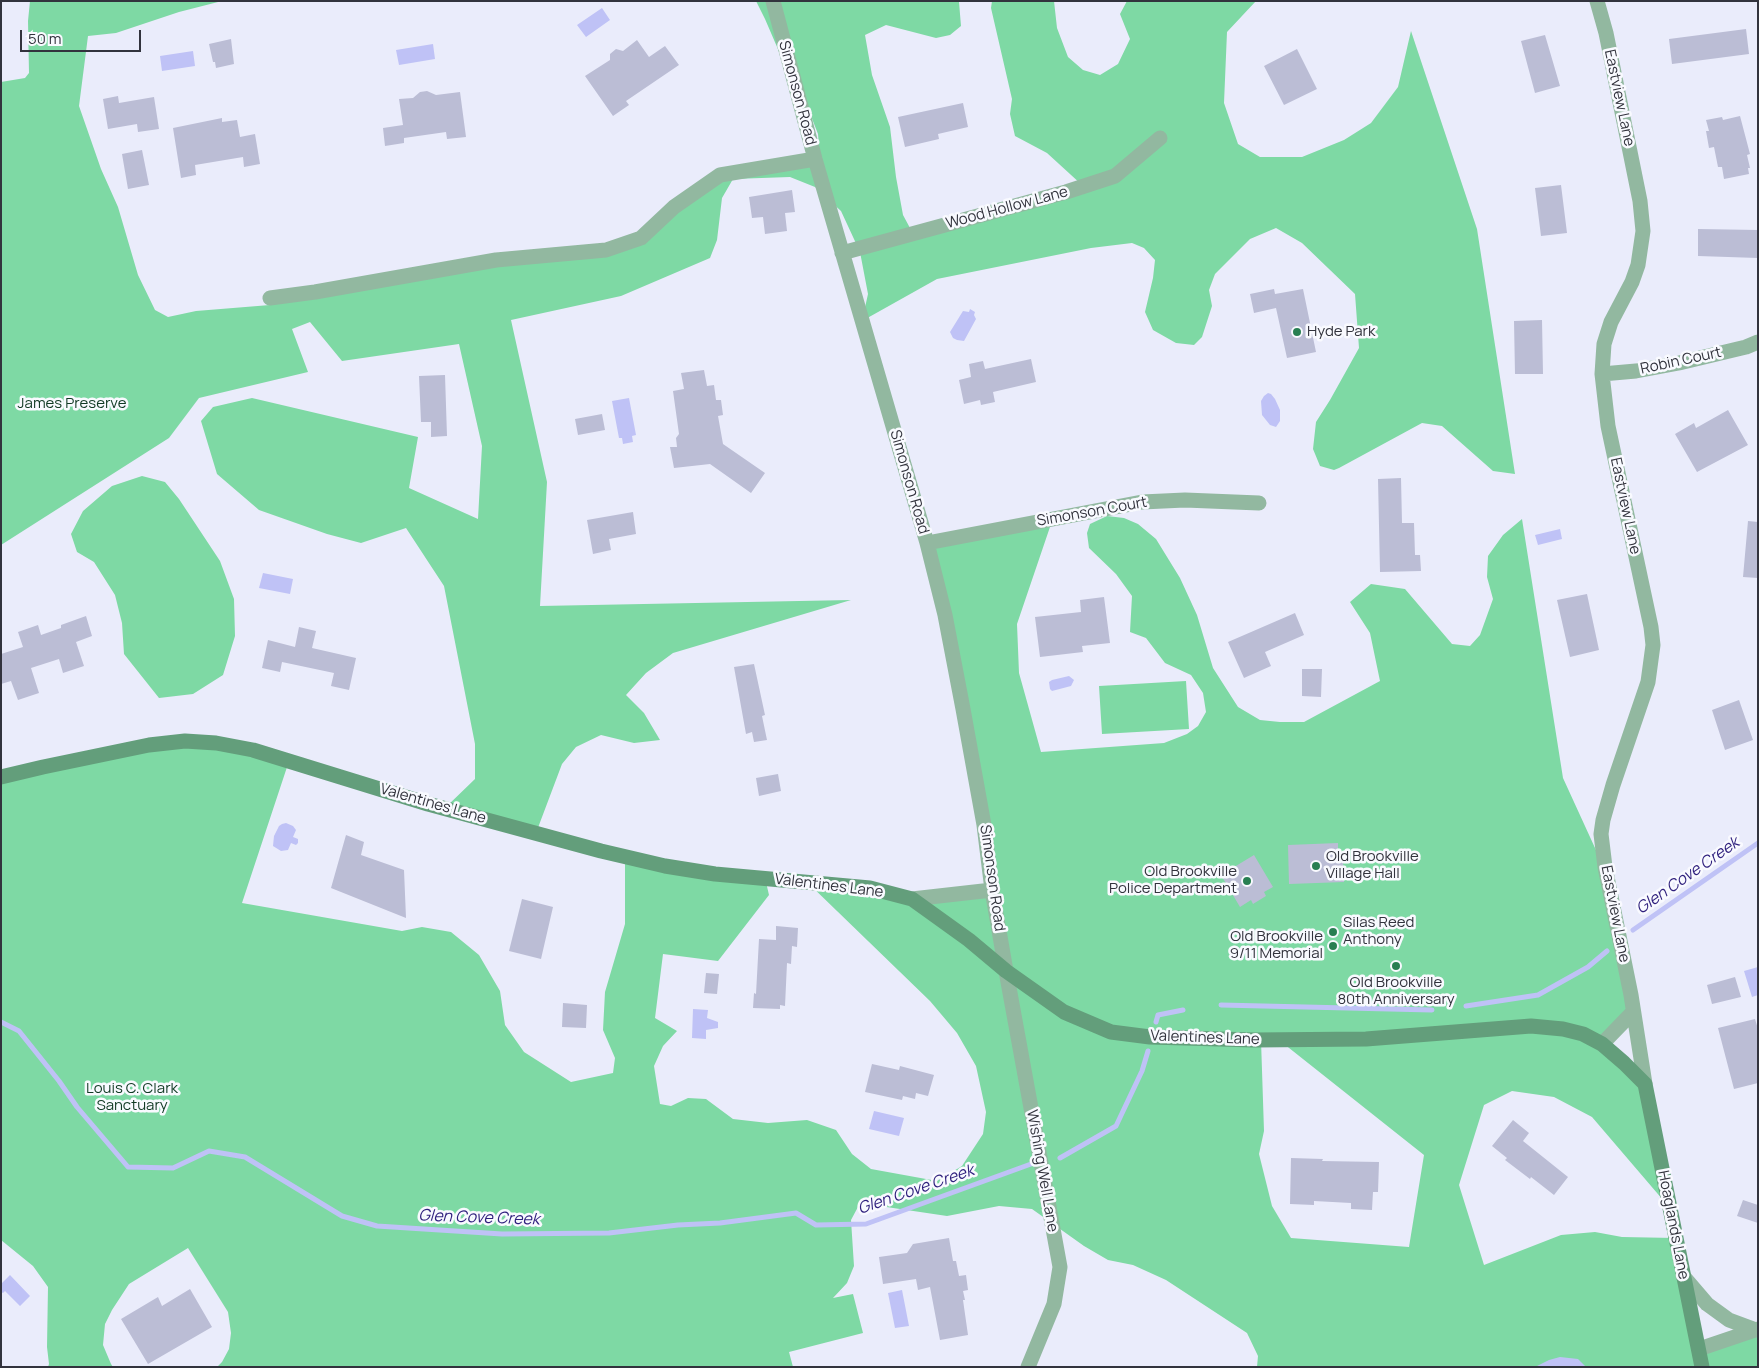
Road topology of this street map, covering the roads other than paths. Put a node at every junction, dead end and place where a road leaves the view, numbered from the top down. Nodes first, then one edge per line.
1 (773, 1) edge
2 (1597, 1) edge
3 (1160, 138) dead end
4 (815, 159) junction
5 (842, 253) junction
6 (270, 298) dead end
7 (1758, 342) edge
8 (1602, 374) junction
9 (1259, 503) dead end
10 (927, 542) junction
11 (1, 777) edge
12 (992, 890) junction
13 (912, 899) junction
14 (1006, 971) junction
15 (1633, 1012) junction
16 (1602, 1044) junction
17 (1645, 1084) junction
18 (1684, 1276) junction
19 (1757, 1330) edge
20 (1698, 1349) junction
21 (1028, 1367) edge
22 (1702, 1367) edge

1 - 4 street, Simonson Road
2 - 8 street, Eastview Lane
3 - 5 street, Wood Hollow Lane
4 - 5 street, Simonson Road
4 - 6 street
5 - 10 street, Simonson Road
7 - 8 street, Robin Court
8 - 15 street, Eastview Lane
9 - 10 street, Simonson Court
10 - 12 street, Simonson Road
11 - 13 street, Valentines Lane
12 - 13 street
12 - 14 street, Simonson Road
13 - 14 street, Valentines Lane
14 - 16 street, Valentines Lane
14 - 21 street, Wishing Well Lane
15 - 16 street
15 - 17 street, Eastview Lane
16 - 17 street, Valentines Lane
17 - 18 street, Hoaglands Lane
18 - 19 street
18 - 20 street, Hoaglands Lane
19 - 20 street
20 - 22 street, Hoaglands Lane

